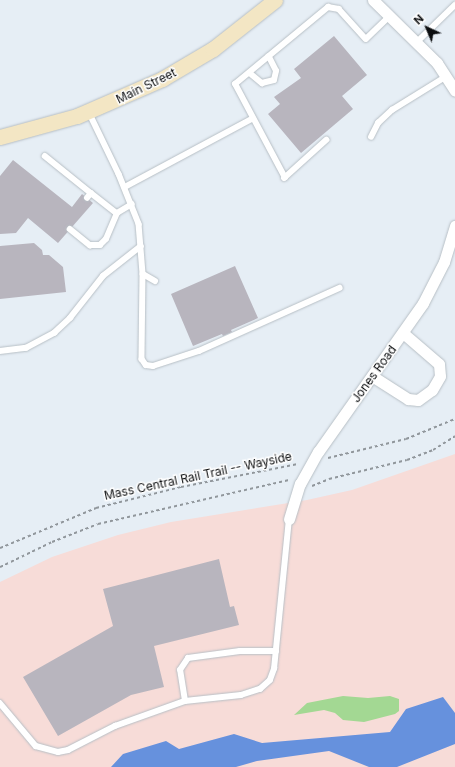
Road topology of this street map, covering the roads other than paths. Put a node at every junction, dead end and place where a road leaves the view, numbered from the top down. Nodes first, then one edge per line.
1 (373, 0) edge
2 (270, 2) edge
3 (455, 4) edge
4 (390, 16) junction
5 (416, 42) junction
6 (269, 57) junction
7 (250, 73) junction
8 (447, 76) junction
9 (455, 91) edge
10 (89, 112) junction
11 (252, 119) junction
12 (0, 137) edge
13 (371, 137) dead end
14 (327, 140) dead end
15 (45, 156) dead end
16 (125, 187) junction
17 (91, 193) junction
18 (87, 198) dead end
19 (132, 204) junction
20 (117, 213) junction
21 (455, 226) edge
22 (70, 229) dead end
23 (141, 246) junction
24 (143, 274) junction
25 (155, 281) dead end
26 (340, 288) dead end
27 (403, 333) junction
28 (0, 351) edge
29 (372, 376) junction
30 (289, 519) joint
31 (276, 651) junction
32 (185, 701) junction
33 (0, 703) edge

1 - 4 street
2 - 10 main road, Main Street
3 - 5 lane
4 - 5 street
4 - 6 lane
5 - 8 street
6 - 7 lane
6 - 7 lane
7 - 11 lane
8 - 9 street
8 - 13 lane
10 - 12 main road, Main Street
10 - 16 lane
11 - 14 lane
11 - 16 lane
15 - 17 lane
16 - 19 lane
17 - 18 lane
17 - 20 lane
19 - 20 lane
19 - 23 lane
20 - 22 lane
21 - 27 street, Jones Road
23 - 24 lane
23 - 28 lane
24 - 25 lane
24 - 26 lane
27 - 29 street, Jones Road
27 - 29 street
29 - 30 street, Jones Road
30 - 31 lane
31 - 32 lane
31 - 32 lane
32 - 33 lane

